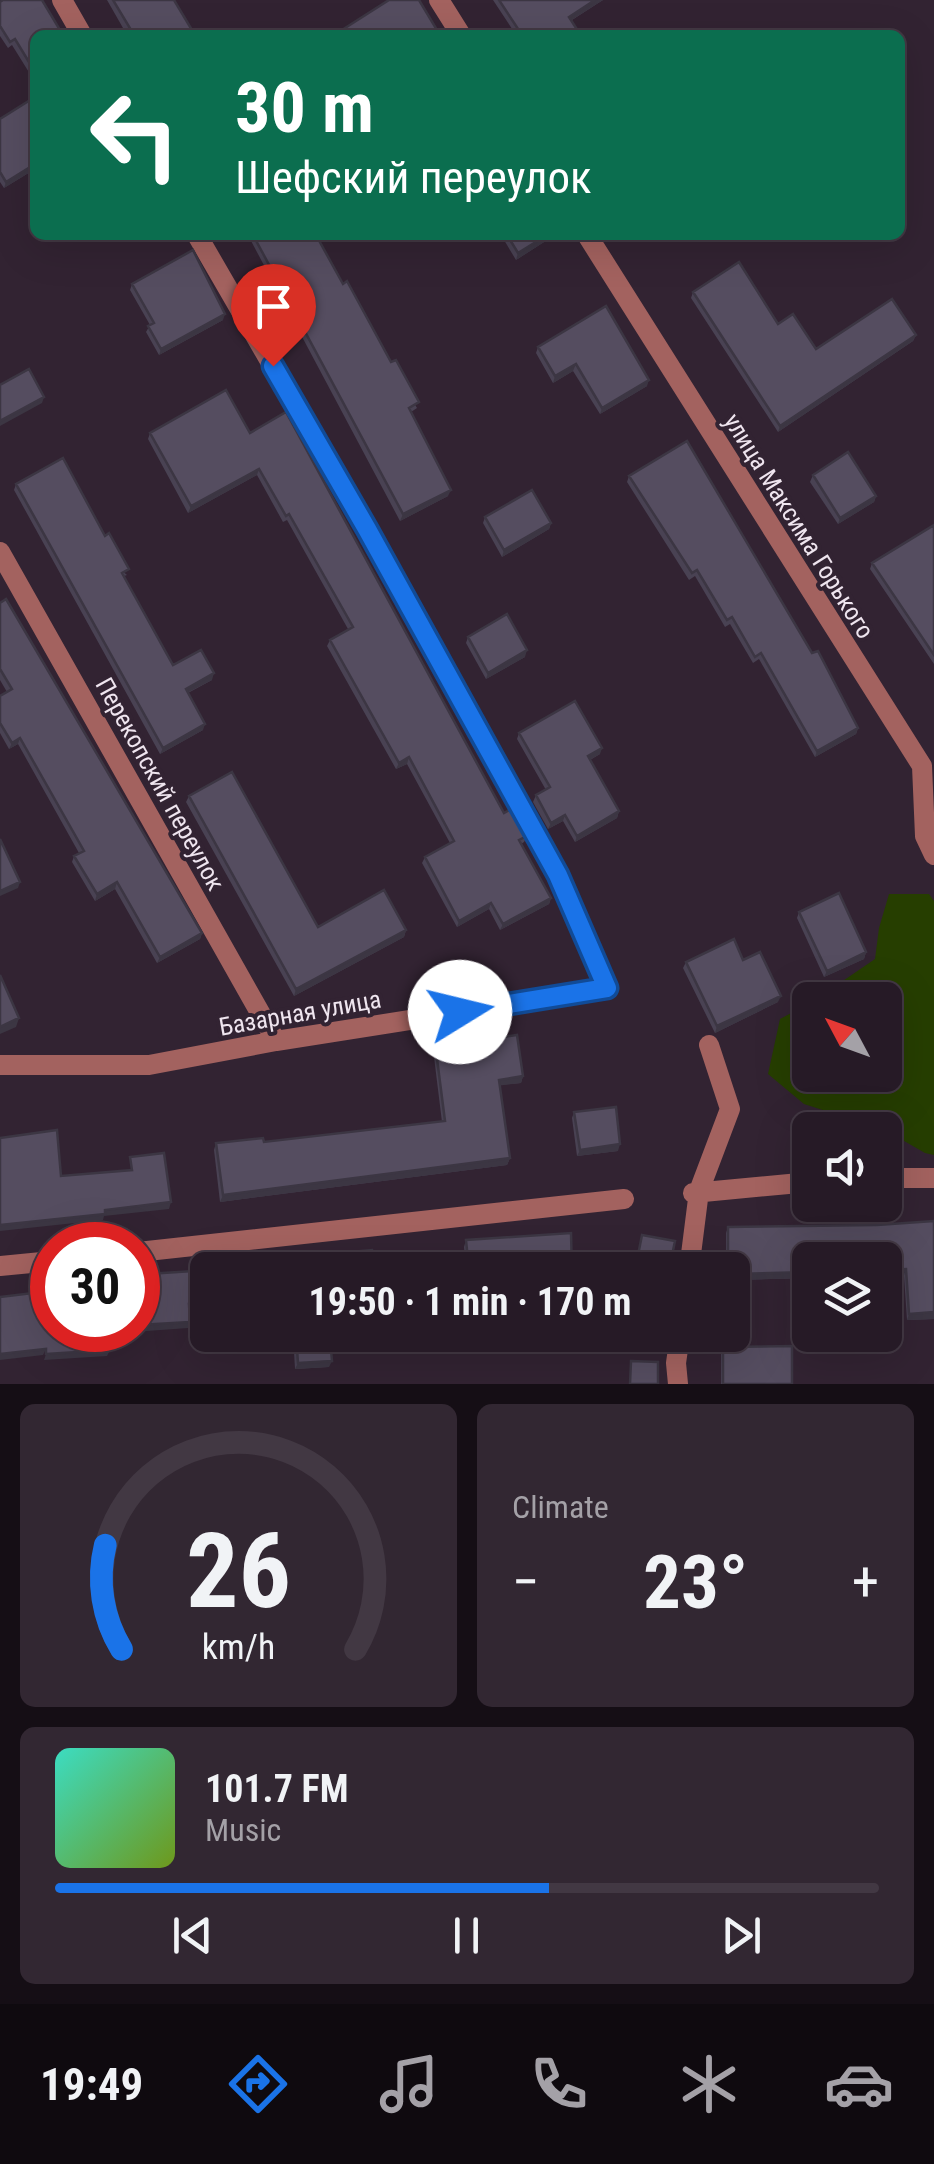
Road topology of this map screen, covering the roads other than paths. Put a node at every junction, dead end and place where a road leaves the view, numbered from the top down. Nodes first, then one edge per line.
1 (62, 0) edge
2 (438, 0) edge
3 (79, 30) edge
4 (458, 30) edge
5 (201, 240) edge
6 (590, 240) edge
7 (0, 552) edge
8 (934, 855) edge
9 (276, 1041) junction
10 (709, 1045) dead end
11 (0, 1065) edge
12 (902, 1178) edge
13 (934, 1178) edge
14 (792, 1184) edge
15 (696, 1192) junction
16 (624, 1200) dead end
17 (160, 1250) edge
18 (691, 1252) edge
19 (30, 1263) edge
20 (0, 1266) edge
21 (678, 1352) edge
22 (678, 1384) edge

1 - 3 street
2 - 4 street
5 - 9 street, Базарная улица
6 - 8 street, улица Максима Горького
7 - 9 street, Перекопский переулок
9 - 11 street, Базарная улица
10 - 15 street
12 - 13 street
14 - 15 street
15 - 18 street
16 - 17 street
19 - 20 street
21 - 22 street

